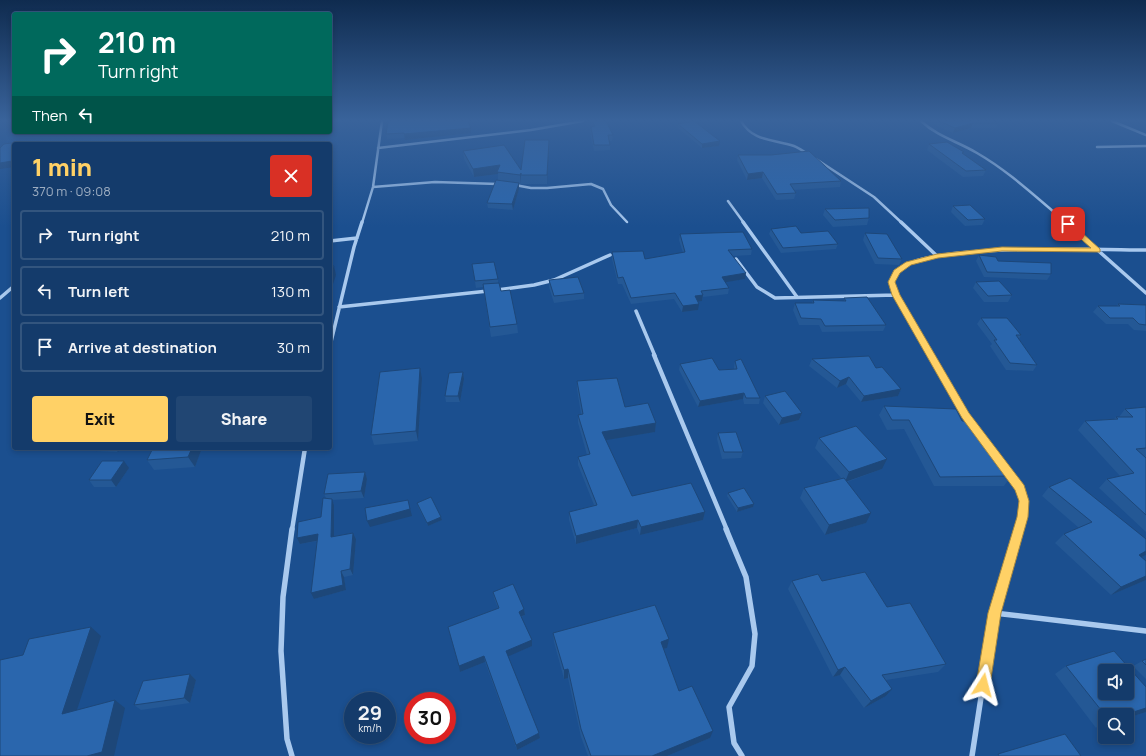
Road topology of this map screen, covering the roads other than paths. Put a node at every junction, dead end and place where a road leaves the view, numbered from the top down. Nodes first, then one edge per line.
1 (377, 156) edge
2 (812, 156) edge
3 (981, 156) edge
4 (505, 184) edge
5 (511, 185) edge
6 (373, 187) junction
7 (728, 201) dead end
8 (627, 222) dead end
9 (357, 238) junction
10 (332, 241) edge
11 (1097, 250) junction
12 (1146, 250) edge
13 (610, 255) dead end
14 (937, 256) junction
15 (736, 259) edge
16 (12, 288) edge
17 (1146, 293) edge
18 (896, 295) junction
19 (797, 297) junction
20 (0, 298) edge
21 (339, 307) junction
22 (636, 311) dead end
23 (332, 337) edge
24 (975, 428) edge
25 (305, 450) edge
26 (1002, 464) edge
27 (994, 613) junction
28 (1146, 630) edge
29 (292, 756) edge
30 (742, 756) edge
31 (972, 756) edge

1 - 6 street
2 - 14 street
3 - 11 street
4 - 6 street
5 - 8 street
6 - 9 street
7 - 19 street
9 - 10 street
9 - 21 street
11 - 12 street
11 - 14 street
11 - 17 street
13 - 21 street
14 - 18 street
15 - 19 street
16 - 20 street
18 - 19 street
18 - 24 street
21 - 23 street
22 - 30 street
25 - 29 street
26 - 27 street
27 - 28 street
27 - 31 street

